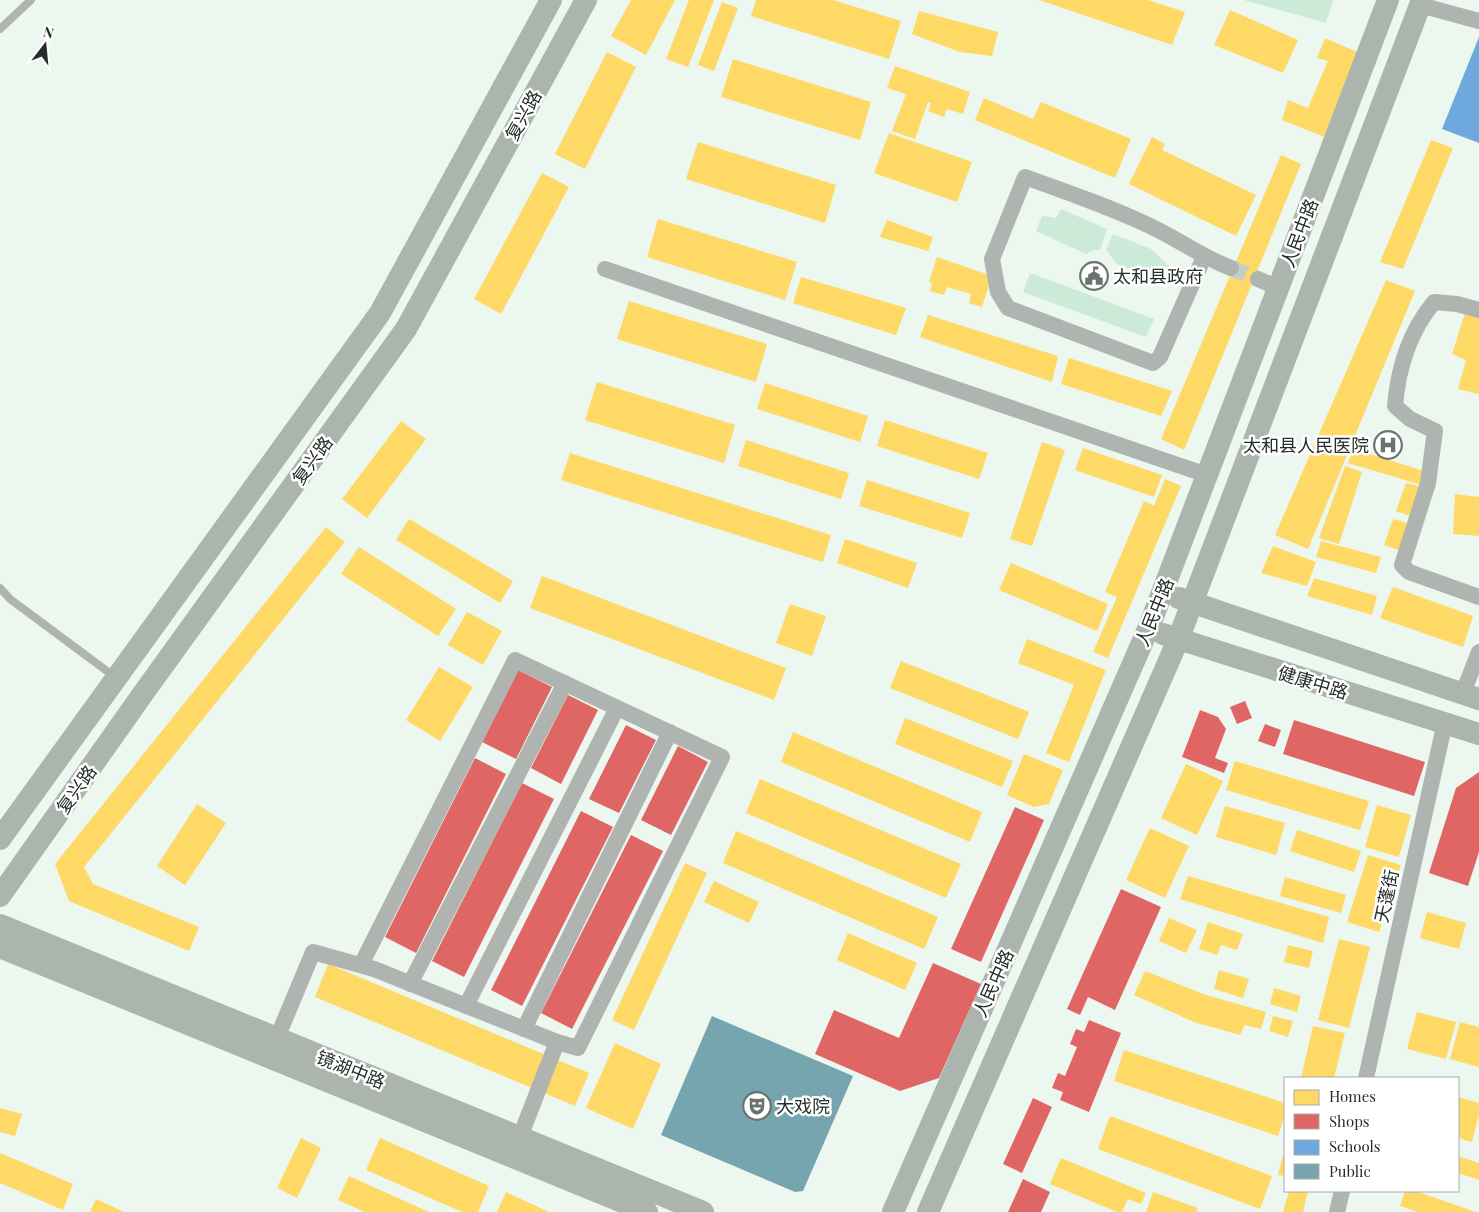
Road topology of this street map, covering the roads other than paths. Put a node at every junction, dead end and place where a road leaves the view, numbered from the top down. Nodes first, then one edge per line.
1 (31, 0) edge
2 (551, 0) edge
3 (586, 0) edge
4 (1388, 0) edge
5 (1421, 2) edge
6 (1479, 21) edge
7 (0, 29) edge
8 (1204, 258) junction
9 (1231, 268) tunnel mouth
10 (605, 270) dead end
11 (1258, 279) tunnel mouth
12 (1278, 288) junction
13 (1479, 310) edge
14 (1207, 475) junction
15 (0, 588) edge
16 (1163, 591) junction
17 (1479, 597) edge
18 (1192, 603) junction
19 (1149, 627) junction
20 (1178, 640) junction
21 (1479, 652) edge
22 (116, 678) junction
23 (565, 683) junction
24 (1471, 696) edge
25 (618, 708) junction
26 (1445, 722) junction
27 (670, 732) junction
28 (1479, 734) edge
29 (0, 840) edge
30 (0, 896) edge
31 (0, 925) edge
32 (0, 948) edge
33 (361, 965) junction
34 (410, 984) junction
35 (466, 1006) junction
36 (524, 1029) junction
37 (277, 1038) junction
38 (557, 1042) junction
39 (1366, 1077) edge
40 (520, 1137) junction
41 (1342, 1192) edge
42 (647, 1212) edge
43 (703, 1212) edge
44 (893, 1212) edge
45 (928, 1212) edge
46 (1337, 1212) edge

1 - 7 lane
2 - 22 main road, 复兴路
3 - 30 main road, 复兴路
4 - 12 main road, 人民中路
5 - 6 street
5 - 18 main road, 人民中路
8 - 8 street
8 - 9 street
10 - 14 street
11 - 12 street
12 - 14 main road, 人民中路
13 - 17 street
14 - 16 main road, 人民中路
15 - 22 lane
16 - 18 main road, 健康中路
16 - 19 main road, 人民中路
18 - 20 main road, 人民中路
18 - 24 main road, 健康中路
19 - 20 main road, 健康中路
19 - 44 main road, 人民中路
20 - 26 main road, 健康中路
20 - 45 main road, 人民中路
21 - 24 street
22 - 29 main road, 复兴路
23 - 25 street
23 - 33 street
23 - 34 street
25 - 27 street
25 - 35 street
26 - 28 main road, 健康中路
26 - 39 street, 天蓬街
27 - 36 street
27 - 38 street
31 - 37 main road, 镜湖中路
32 - 42 main road, 镜湖中路
33 - 34 street
33 - 37 street
34 - 35 street
35 - 36 street
36 - 38 street
37 - 40 main road, 镜湖中路
38 - 40 street
40 - 43 main road, 镜湖中路
41 - 46 street

